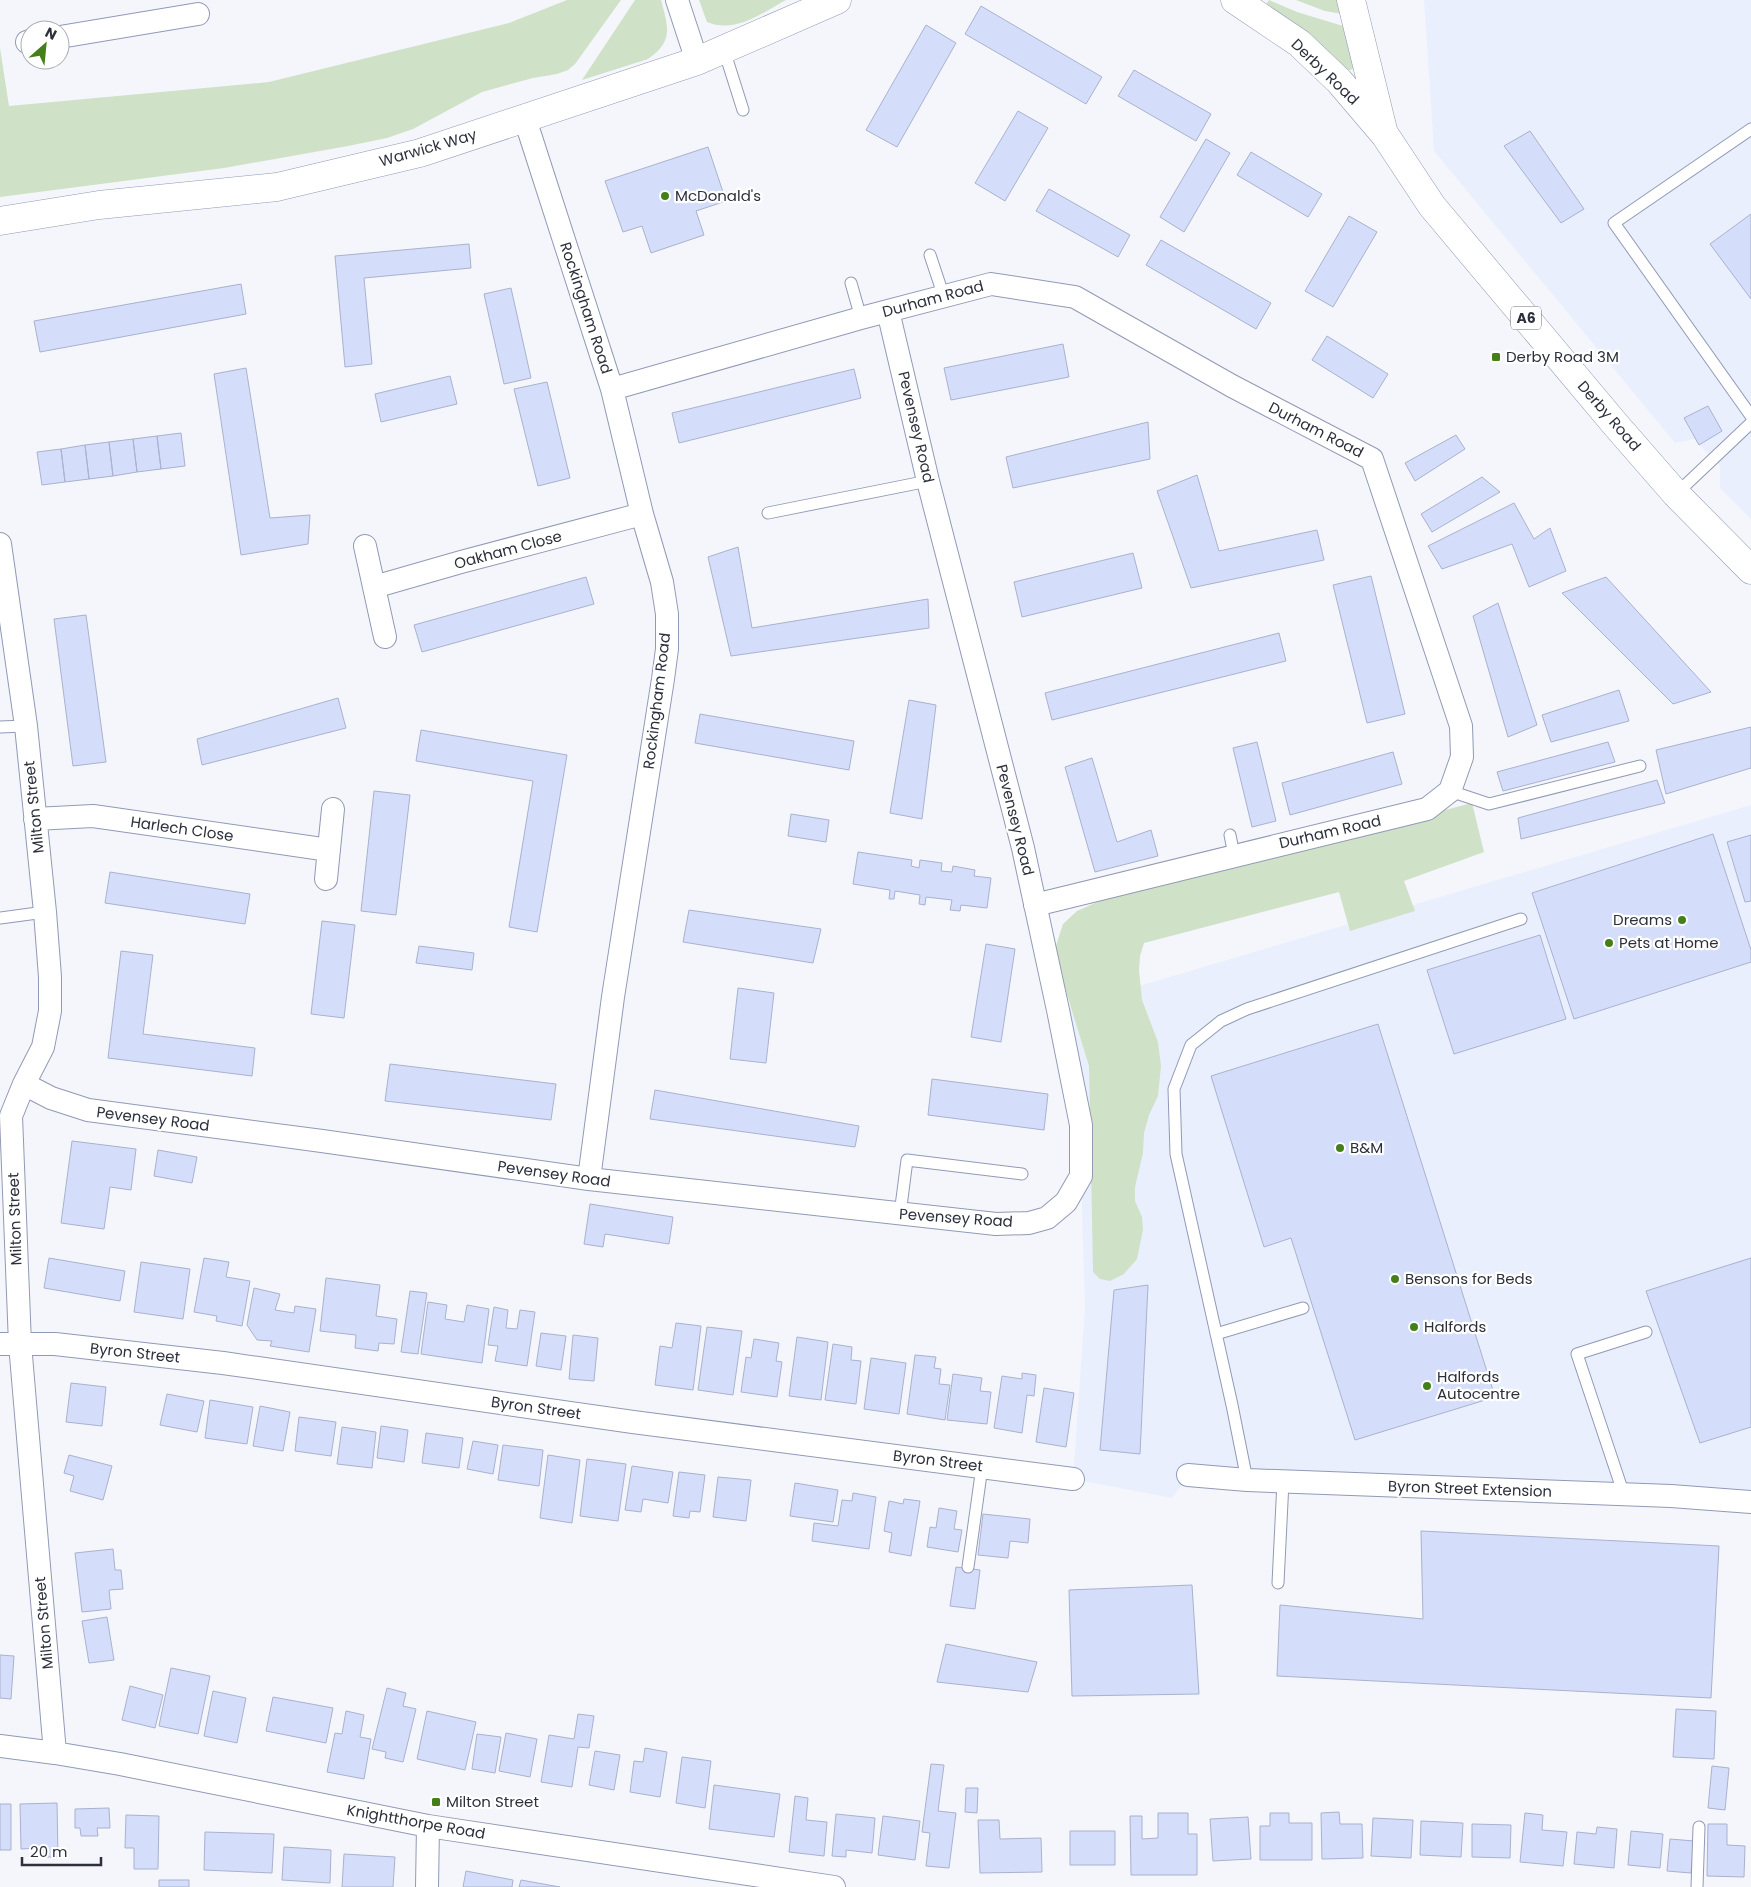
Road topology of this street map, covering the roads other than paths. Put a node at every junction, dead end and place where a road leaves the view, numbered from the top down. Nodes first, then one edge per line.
1 (677, 0) edge
2 (837, 0) edge
3 (1235, 0) edge
4 (1351, 0) edge
5 (164, 10) edge
6 (198, 14) dead end
7 (70, 34) edge
8 (724, 49) junction
9 (697, 61) junction
10 (743, 110) dead end
11 (526, 119) junction
12 (1751, 129) edge
13 (1385, 135) junction
14 (0, 221) edge
15 (930, 255) dead end
16 (851, 283) dead end
17 (944, 297) junction
18 (888, 311) junction
19 (861, 318) junction
20 (612, 389) junction
21 (1751, 416) edge
22 (1751, 423) edge
23 (928, 481) junction
24 (1676, 494) junction
25 (768, 512) dead end
26 (642, 514) junction
27 (0, 544) edge
28 (365, 546) dead end
29 (1751, 570) edge
30 (374, 587) junction
31 (3, 588) edge
32 (385, 637) dead end
33 (26, 726) junction
34 (0, 727) edge
35 (1640, 766) dead end
36 (1450, 791) junction
37 (333, 809) dead end
38 (35, 819) junction
39 (329, 850) junction
40 (326, 879) dead end
41 (1036, 905) junction
42 (45, 912) junction
43 (0, 918) edge
44 (1521, 919) dead end
45 (24, 1084) junction
46 (6, 1116) edge
47 (1022, 1174) dead end
48 (588, 1179) junction
49 (900, 1214) junction
50 (1303, 1308) dead end
51 (1646, 1332) dead end
52 (1216, 1334) junction
53 (10, 1344) edge
54 (982, 1467) junction
55 (1188, 1475) dead end
56 (1073, 1479) dead end
57 (1247, 1480) junction
58 (1283, 1482) junction
59 (1624, 1495) junction
60 (1751, 1502) edge
61 (968, 1566) dead end
62 (1278, 1584) dead end
63 (0, 1746) edge
64 (55, 1753) junction
65 (428, 1826) junction
66 (1699, 1827) dead end
67 (427, 1887) edge
68 (834, 1887) edge
69 (1697, 1887) edge

1 - 9 street
2 - 8 main road, Warwick Way
3 - 13 main road, Derby Road / A6
4 - 13 main road, Derby Road / A6
5 - 6 street
5 - 7 street
8 - 9 main road, Warwick Way
8 - 10 lane
9 - 11 main road, Warwick Way
11 - 14 main road, Warwick Way
11 - 20 street, Rockingham Road
12 - 21 lane
13 - 24 main road, Derby Road / A6
15 - 17 lane
16 - 19 lane
17 - 18 street, Durham Road
17 - 36 street, Durham Road
18 - 19 street, Durham Road
18 - 23 street, Pevensey Road
19 - 20 street, Durham Road
20 - 26 street, Rockingham Road
22 - 24 lane
23 - 25 lane
23 - 41 street, Pevensey Road
24 - 29 main road, Derby Road / A6
26 - 30 street, Oakham Close
26 - 48 street, Rockingham Road
27 - 31 street, Milton Street
28 - 30 street
30 - 32 street
31 - 33 street, Milton Street
33 - 34 lane
33 - 38 street, Milton Street
35 - 36 lane
36 - 41 street, Durham Road
37 - 39 street
38 - 39 street, Harlech Close
38 - 42 street, Milton Street
39 - 40 street
41 - 49 street, Pevensey Road
42 - 43 lane
42 - 45 street, Milton Street
44 - 52 lane
45 - 46 street, Milton Street
45 - 48 street, Pevensey Road
46 - 53 street, Milton Street
47 - 49 lane
48 - 49 street, Pevensey Road
50 - 52 lane
51 - 59 lane
52 - 57 lane
53 - 54 street, Byron Street
53 - 64 street, Milton Street
54 - 56 street, Byron Street
54 - 61 lane
55 - 57 street, Byron Street Extension
57 - 58 street, Byron Street Extension
58 - 59 street, Byron Street Extension
58 - 62 lane
59 - 60 street, Byron Street Extension
63 - 64 street, Knightthorpe Road
64 - 65 street, Knightthorpe Road
65 - 67 street
65 - 68 street, Knightthorpe Road
66 - 69 lane

